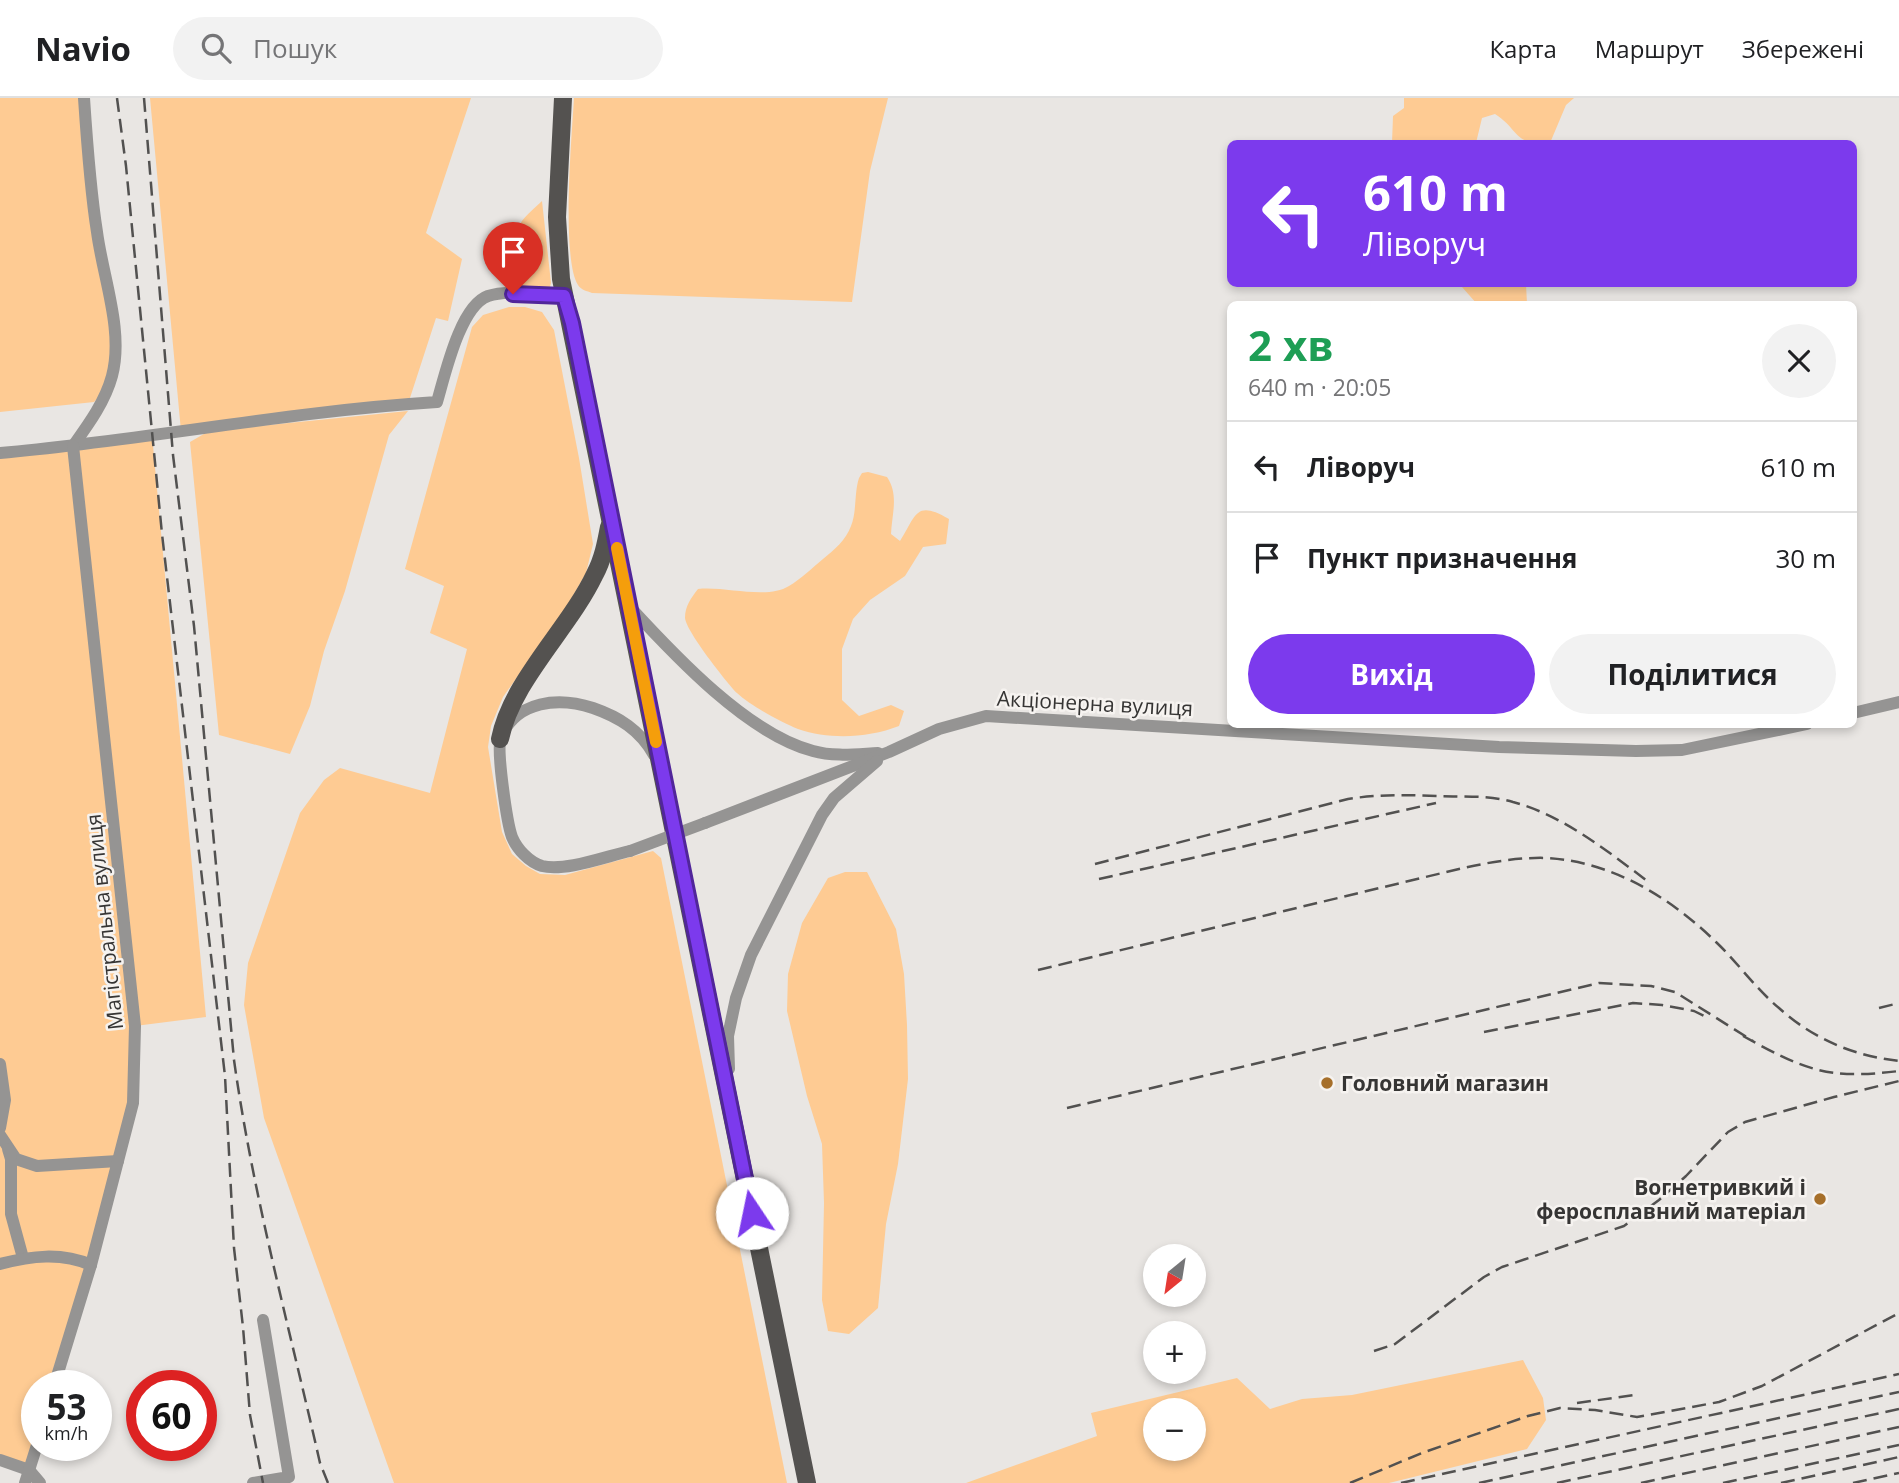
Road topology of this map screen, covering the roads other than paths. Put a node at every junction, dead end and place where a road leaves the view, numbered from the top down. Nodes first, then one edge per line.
1 (84, 98) edge
2 (563, 98) edge
3 (564, 296) junction
4 (73, 446) junction
5 (0, 453) edge
6 (611, 520) junction
7 (630, 607) junction
8 (1899, 702) edge
9 (1857, 712) edge
10 (1788, 728) edge
11 (500, 739) junction
12 (889, 752) junction
13 (662, 767) junction
14 (0, 1064) edge
15 (731, 1106) junction
16 (0, 1128) edge
17 (0, 1135) edge
18 (8, 1147) junction
19 (118, 1161) junction
20 (23, 1258) junction
21 (0, 1265) edge
22 (91, 1265) junction
23 (263, 1320) dead end
24 (59, 1370) edge
25 (0, 1460) edge
26 (27, 1477) edge
27 (40, 1483) edge
28 (253, 1483) edge
29 (807, 1483) edge

1 - 4 street
2 - 3 main road
3 - 4 street
3 - 6 main road
4 - 5 street
4 - 19 street, Магістральна вулиця
6 - 7 main road
6 - 11 main road
7 - 12 street
7 - 13 main road
8 - 9 street
10 - 12 street, Акціонерна вулиця
11 - 12 street, bridge
11 - 13 street
12 - 15 street
13 - 15 main road
14 - 16 street
15 - 29 main road
17 - 18 street
18 - 19 street
18 - 20 street
19 - 22 street, Магістральна вулиця
20 - 21 street
20 - 22 street
22 - 24 street, Магістральна вулиця
23 - 28 street
25 - 26 street
26 - 27 street

